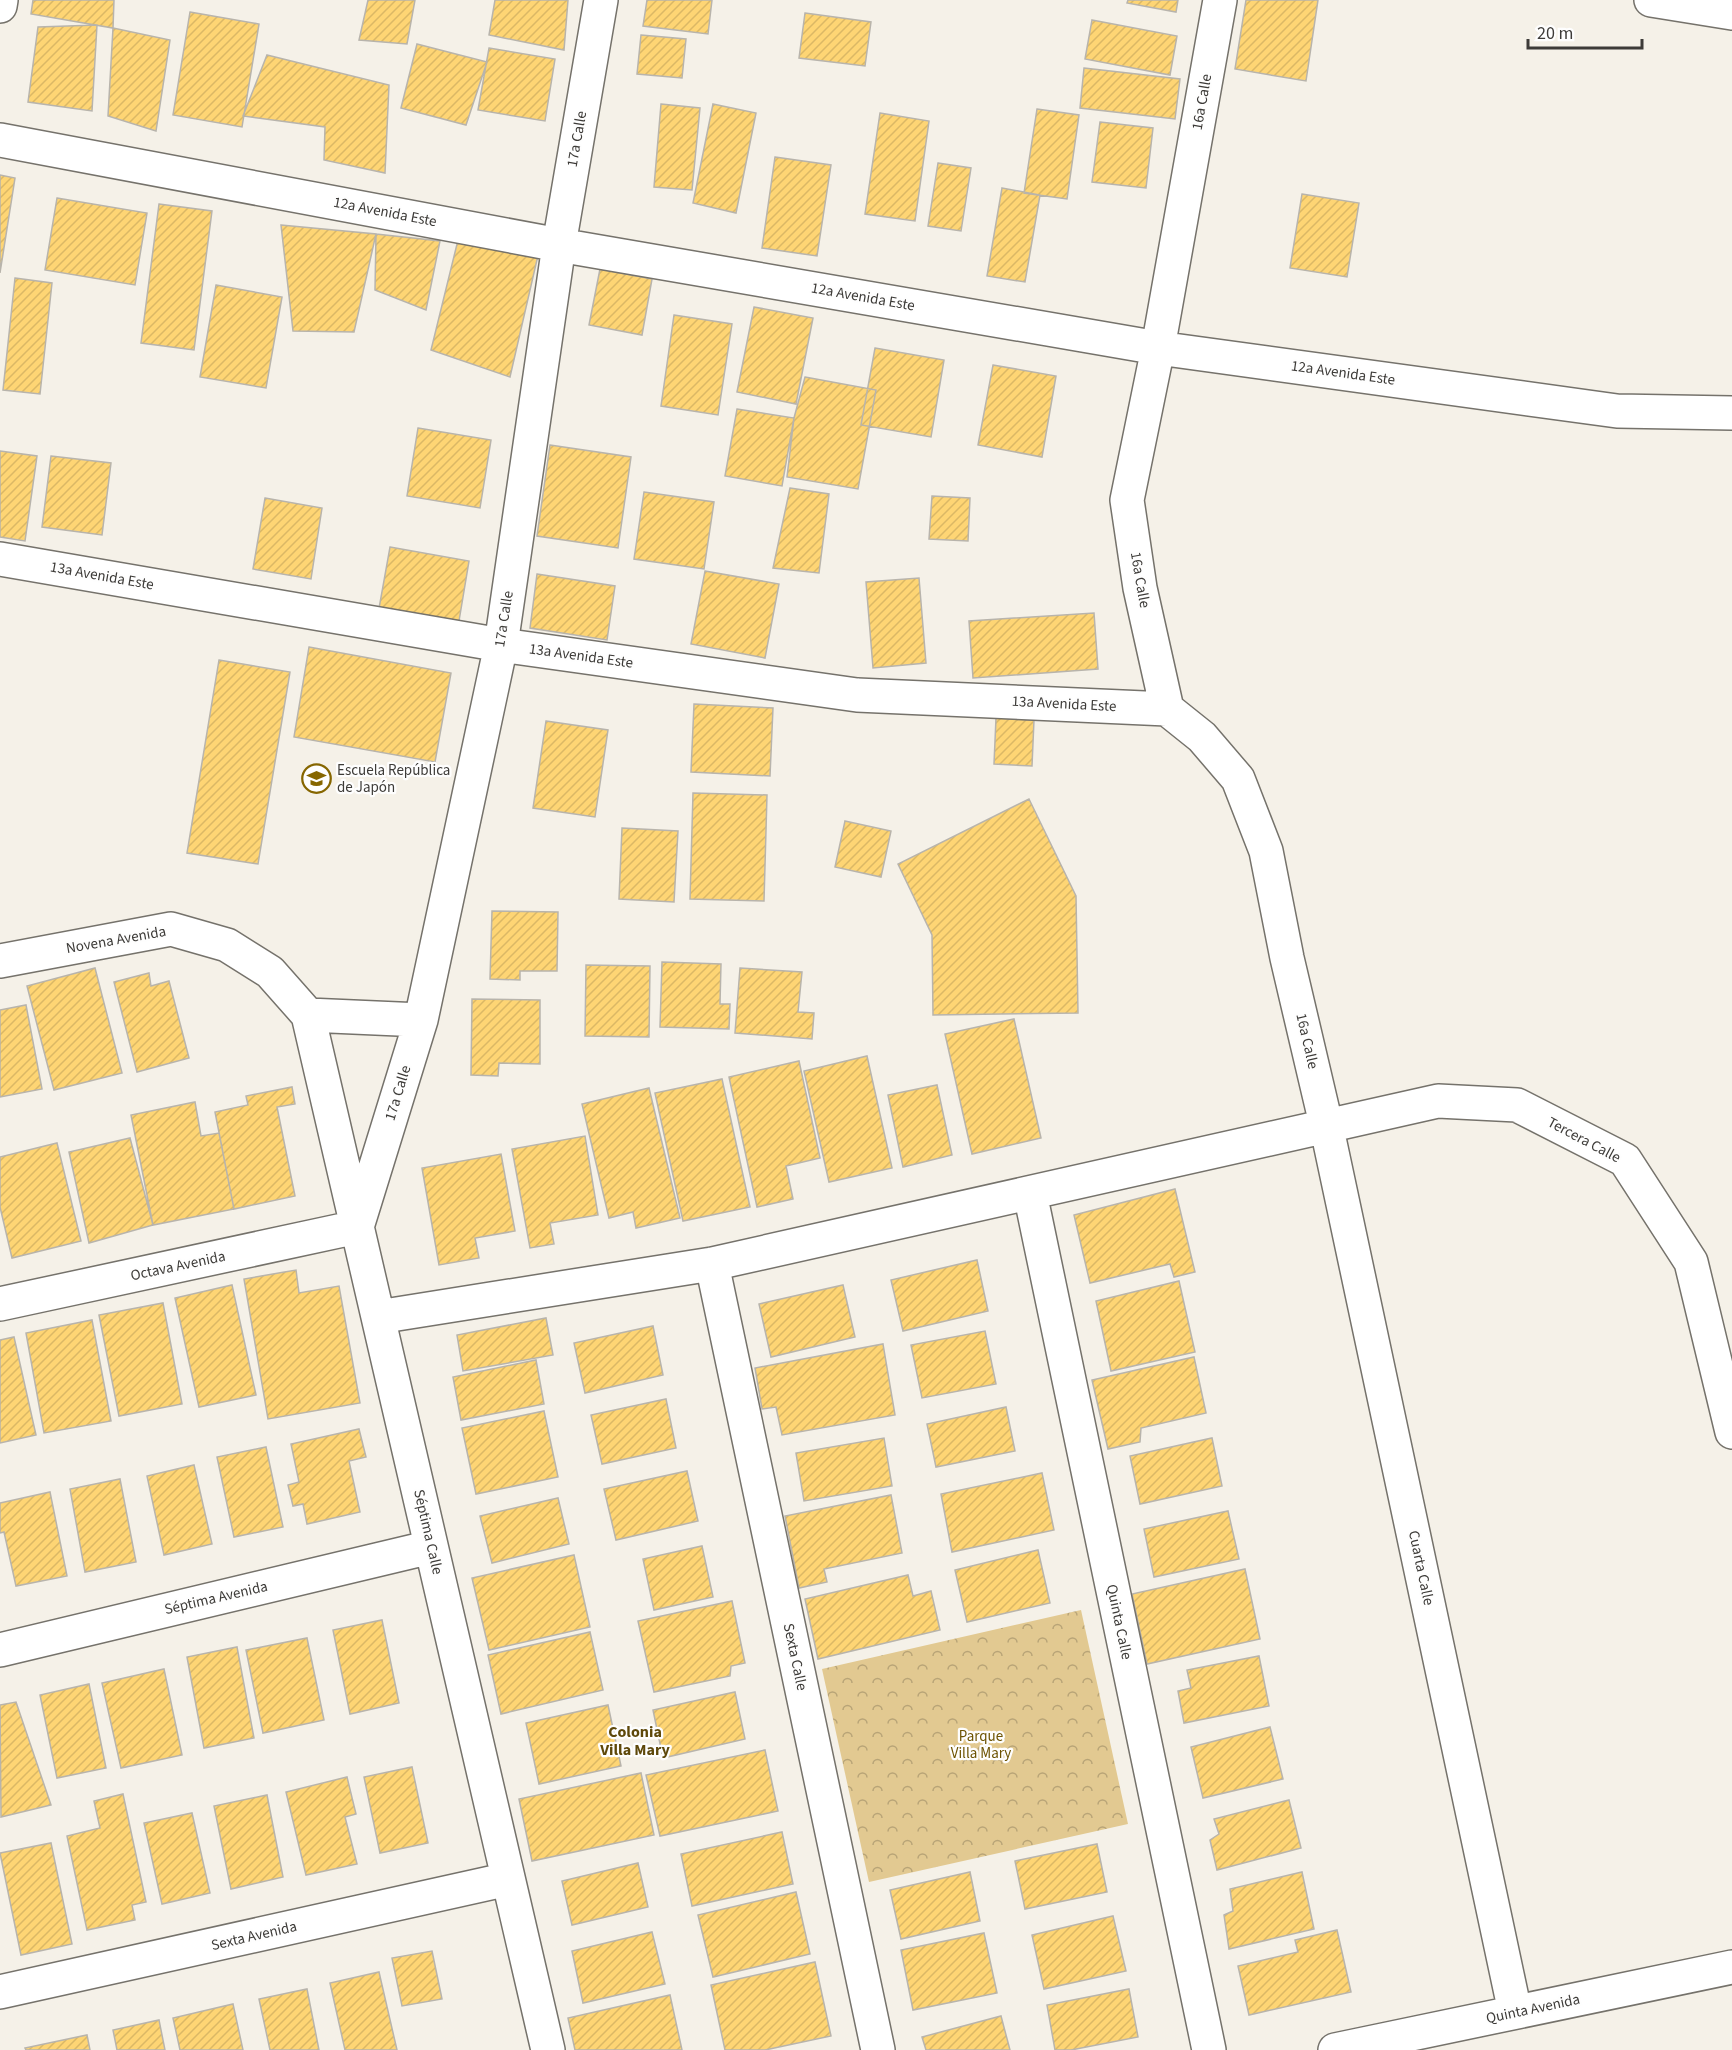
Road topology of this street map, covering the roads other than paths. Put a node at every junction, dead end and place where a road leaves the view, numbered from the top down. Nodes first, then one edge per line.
1 (1, 0) edge
2 (601, 0) edge
3 (1220, 0) edge
4 (1651, 0) edge
5 (0, 6) edge
6 (1732, 13) edge
7 (0, 140) edge
8 (559, 245) junction
9 (1158, 348) junction
10 (1732, 413) edge
11 (0, 559) edge
12 (501, 645) junction
13 (1167, 709) junction
14 (0, 961) edge
15 (308, 1015) junction
16 (421, 1020) junction
17 (1326, 1124) junction
18 (1030, 1193) junction
19 (357, 1227) junction
20 (712, 1264) junction
21 (0, 1305) edge
22 (378, 1317) junction
23 (1732, 1432) edge
24 (431, 1547) junction
25 (0, 1650) edge
26 (508, 1879) junction
27 (1732, 1967) edge
28 (0, 1992) edge
29 (1515, 2012) junction
30 (548, 2050) edge
31 (878, 2050) edge
32 (1209, 2050) edge
33 (1335, 2050) edge

1 - 5 street
2 - 8 street, 17a Calle
3 - 9 street, 16a Calle
4 - 6 street
7 - 8 street, 12a Avenida Este
8 - 9 street, 12a Avenida Este
8 - 12 street, 17a Calle
9 - 10 street, 12a Avenida Este
9 - 13 street, 16a Calle
11 - 12 street, 13a Avenida Este
12 - 13 street, 13a Avenida Este
12 - 16 street, 17a Calle
13 - 17 street, 16a Calle
14 - 15 street, Novena Avenida
15 - 16 street
15 - 19 street, Séptima Calle
16 - 19 street, 17a Calle
17 - 18 street, Tercera Calle
17 - 23 street, Tercera Calle
17 - 29 street, Cuarta Calle
18 - 20 street, Tercera Calle
18 - 32 street, Quinta Calle
19 - 21 street, Octava Avenida
19 - 22 street, Séptima Calle
20 - 22 street, Tercera Calle
20 - 31 street, Sexta Calle
22 - 24 street, Séptima Calle
24 - 25 street, Séptima Avenida
24 - 26 street, Séptima Calle
26 - 28 street, Sexta Avenida
26 - 30 street, Séptima Calle
27 - 29 street, Quinta Avenida
29 - 33 street, Quinta Avenida

